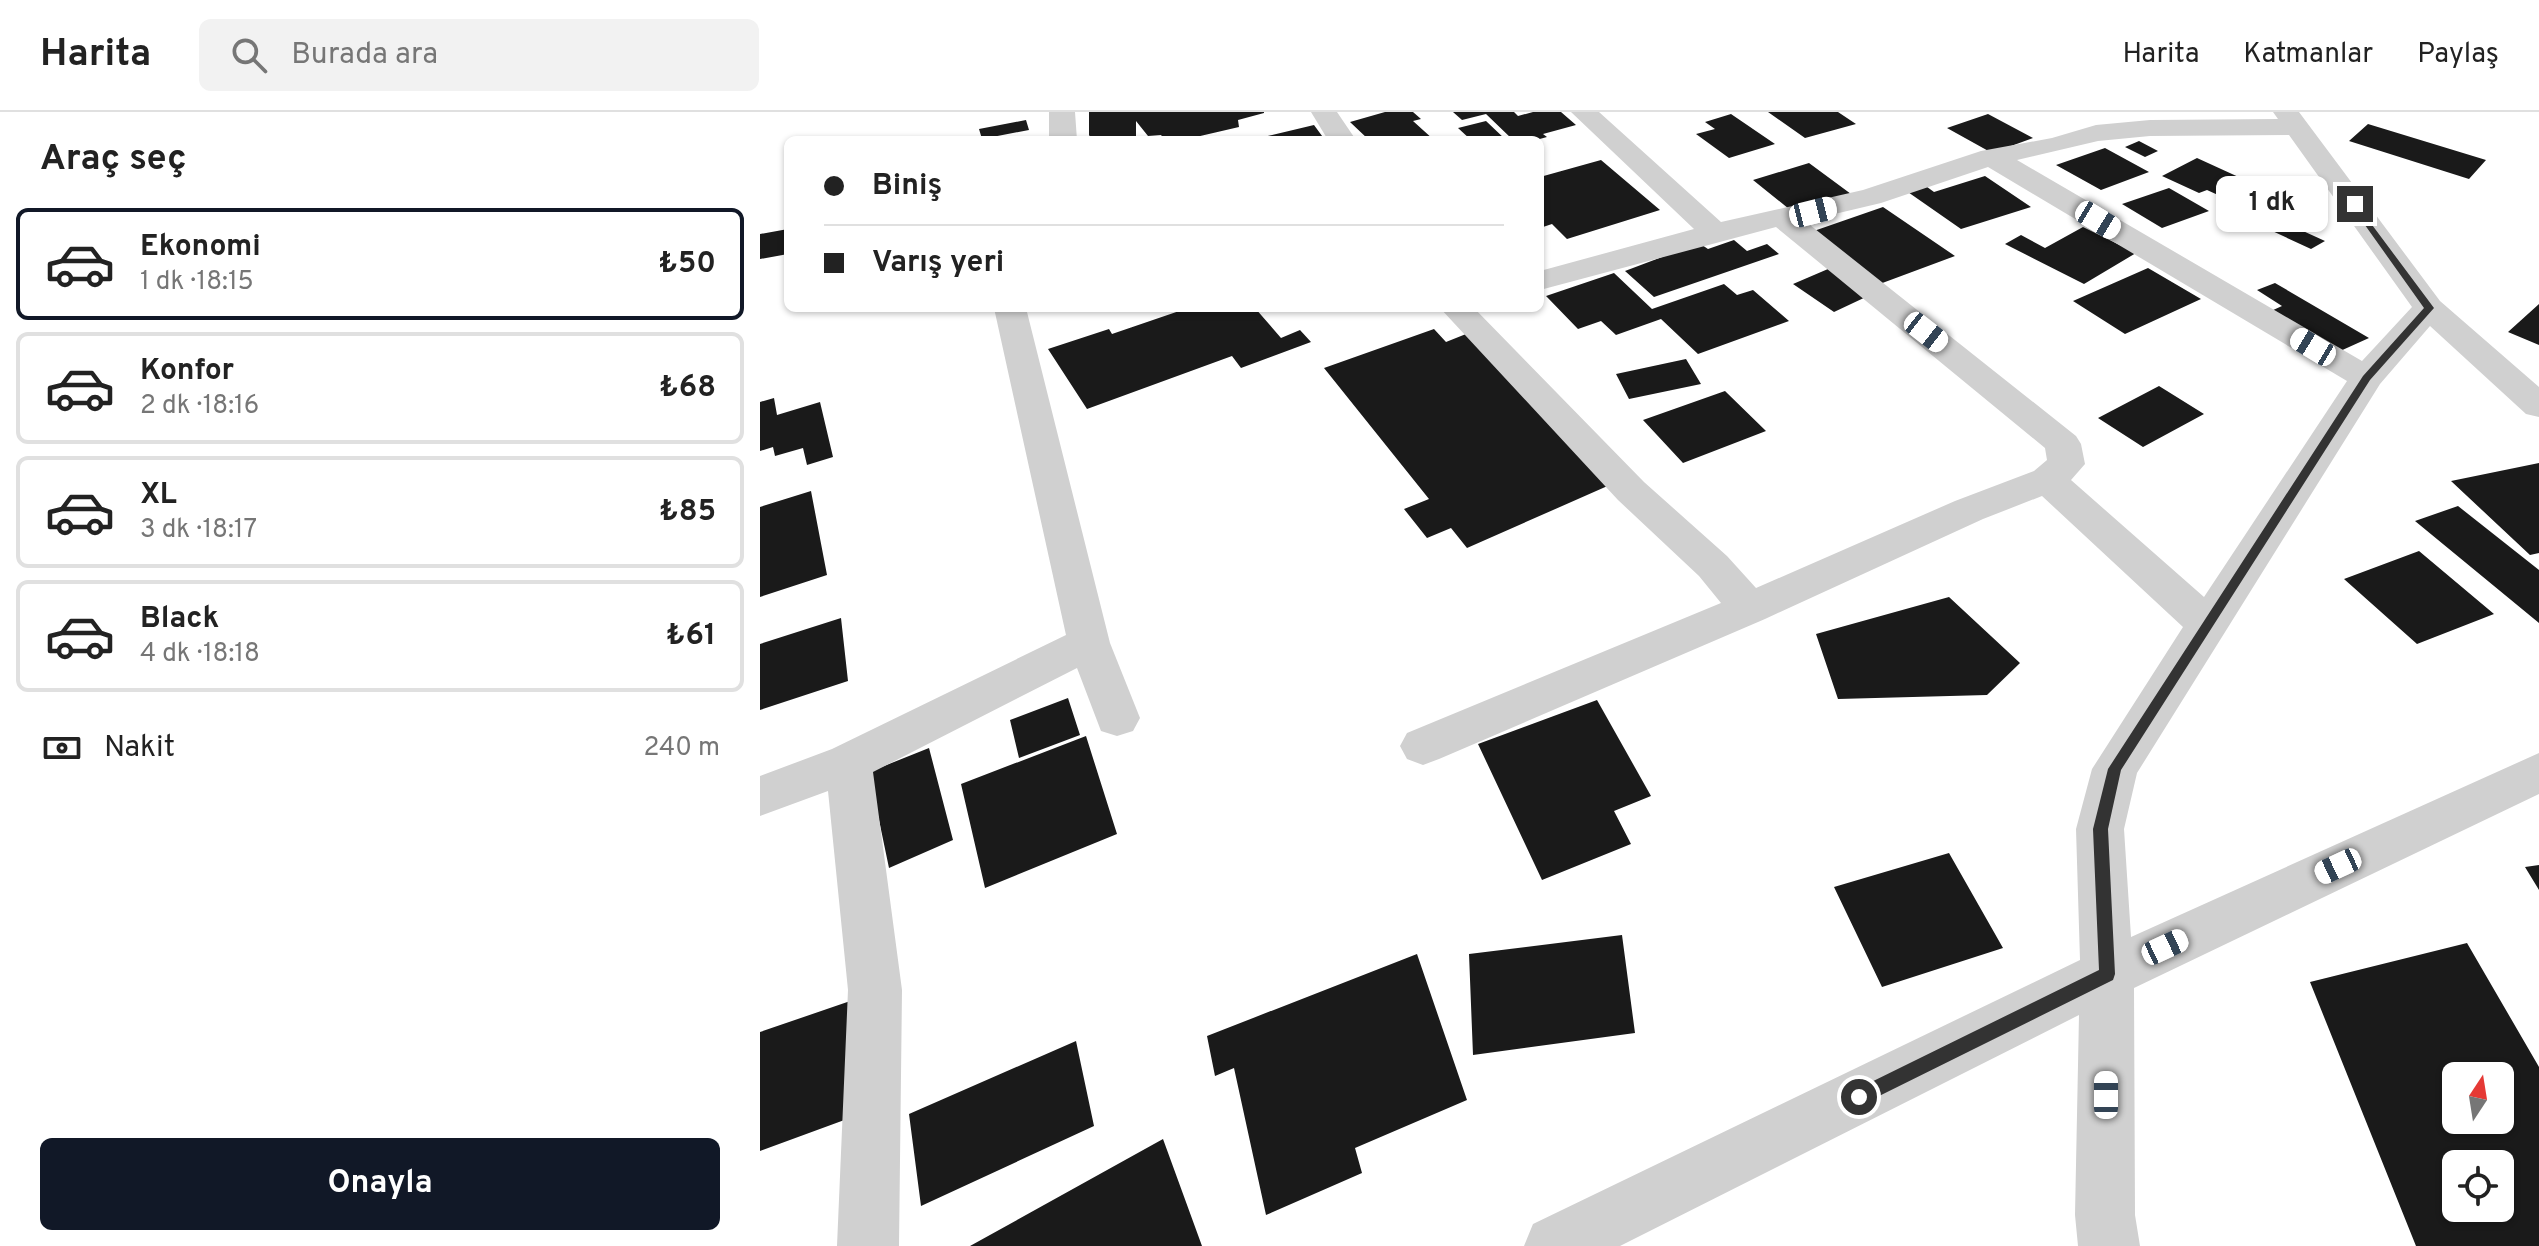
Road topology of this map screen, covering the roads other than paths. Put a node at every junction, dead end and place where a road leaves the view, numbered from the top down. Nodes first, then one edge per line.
1 (1062, 112) edge
2 (1324, 112) edge
3 (1584, 112) edge
4 (2292, 119) edge
5 (1063, 136) edge
6 (1339, 136) edge
7 (1991, 157) junction
8 (1784, 219) junction
9 (1715, 232) junction
10 (1544, 280) edge
11 (2429, 308) junction
12 (1011, 312) edge
13 (1460, 312) edge
14 (2366, 378) junction
15 (2539, 406) edge
16 (2047, 480) junction
17 (1750, 608) junction
18 (2207, 624) junction
19 (1089, 643) junction
20 (1117, 718) dead end
21 (1423, 746) dead end
22 (848, 763) junction
23 (2539, 772) edge
24 (760, 796) edge
25 (2107, 974) junction
26 (868, 1246) edge
27 (1555, 1246) edge
28 (2109, 1246) edge

1 - 5 street
2 - 6 street
3 - 9 street
4 - 7 street
4 - 11 street
7 - 8 street
7 - 14 street
8 - 9 street
8 - 16 street
9 - 10 street
11 - 14 street
11 - 15 street
12 - 19 street
13 - 17 street
14 - 18 street
16 - 17 street
16 - 18 street
17 - 21 street
18 - 25 street
19 - 20 street
19 - 22 street
22 - 24 street
22 - 26 street
23 - 25 street
25 - 27 street
25 - 28 street

